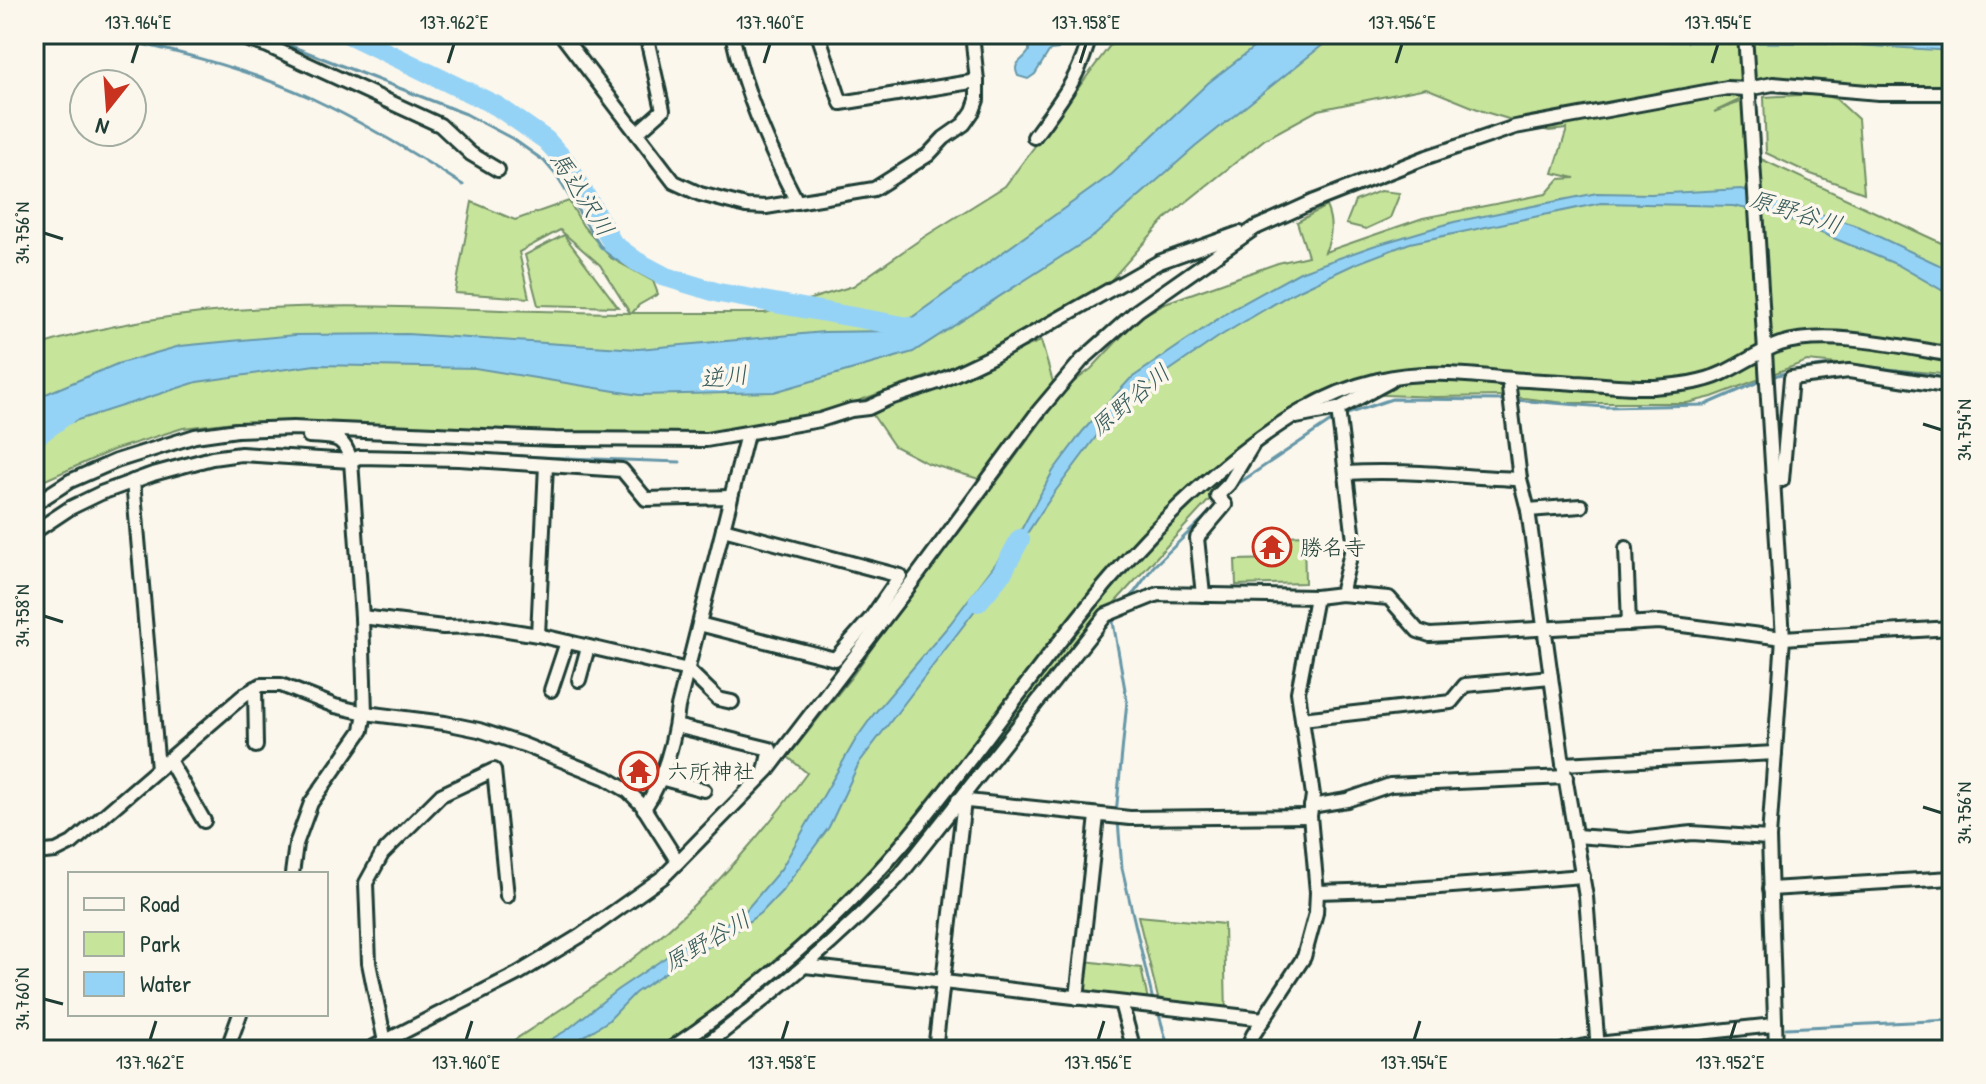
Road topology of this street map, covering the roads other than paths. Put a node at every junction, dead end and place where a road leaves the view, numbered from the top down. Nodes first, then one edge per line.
1 (229, 34) edge
2 (561, 34) edge
3 (646, 34) edge
4 (732, 34) edge
5 (818, 34) edge
6 (972, 34) edge
7 (1090, 34) edge
8 (1745, 34) edge
9 (977, 81) junction
10 (1748, 89) junction
11 (1952, 93) edge
12 (637, 133) junction
13 (1034, 137) dead end
14 (498, 170) dead end
15 (797, 202) junction
16 (1255, 228) junction
17 (1765, 352) junction
18 (1952, 355) edge
19 (1456, 373) junction
20 (1400, 376) junction
21 (1581, 383) junction
22 (1952, 387) edge
23 (1509, 388) junction
24 (1338, 409) junction
25 (1281, 422) junction
26 (250, 430) junction
27 (747, 434) junction
28 (1256, 440) junction
29 (351, 461) junction
30 (546, 465) junction
31 (1346, 473) junction
32 (1520, 479) junction
33 (1774, 480) junction
34 (133, 481) junction
35 (731, 497) junction
36 (34, 504) edge
37 (1581, 506) dead end
38 (1528, 510) junction
39 (723, 529) junction
40 (34, 532) edge
41 (1626, 548) dead end
42 (1341, 594) junction
43 (1203, 595) junction
44 (1316, 597) junction
45 (362, 617) junction
46 (699, 624) junction
47 (1629, 624) junction
48 (1952, 628) edge
49 (1545, 629) junction
50 (538, 635) junction
51 (1783, 638) junction
52 (567, 642) junction
53 (588, 647) junction
54 (688, 670) junction
55 (1551, 677) junction
56 (579, 680) dead end
57 (255, 688) junction
58 (551, 690) dead end
59 (732, 702) dead end
60 (365, 713) junction
61 (1302, 719) junction
62 (676, 726) junction
63 (256, 746) dead end
64 (1775, 753) junction
65 (169, 760) junction
66 (158, 769) junction
67 (1565, 770) junction
68 (764, 774) junction
69 (660, 778) junction
70 (704, 790) dead end
71 (961, 801) junction
72 (644, 809) junction
73 (1310, 811) junction
74 (1097, 816) junction
75 (204, 821) dead end
76 (1576, 836) junction
77 (1769, 838) junction
78 (34, 853) edge
79 (678, 862) junction
80 (292, 872) edge
81 (1583, 876) junction
82 (1952, 878) edge
83 (1770, 889) junction
84 (1317, 892) junction
85 (507, 896) dead end
86 (805, 966) junction
87 (942, 983) junction
88 (1077, 998) junction
89 (1121, 1003) junction
90 (239, 1016) edge
91 (1264, 1019) junction
92 (1774, 1025) junction
93 (385, 1042) junction
94 (1598, 1047) edge
95 (227, 1050) edge
96 (368, 1050) edge
97 (669, 1050) edge
98 (699, 1050) edge
99 (935, 1050) edge
100 (1134, 1050) edge
101 (1246, 1050) edge
102 (1564, 1050) edge
103 (1776, 1050) edge

1 - 14 street
2 - 12 street
3 - 12 street
4 - 15 street
5 - 9 street
6 - 9 street
7 - 13 street
8 - 10 street
9 - 15 street
10 - 11 street
10 - 16 street
10 - 17 street
12 - 15 street
16 - 27 street
16 - 68 street
17 - 18 street
17 - 21 street
17 - 33 street
19 - 20 street
19 - 21 street
19 - 23 street
20 - 24 street
20 - 25 street
21 - 23 street
22 - 33 street
23 - 32 street
24 - 25 street
24 - 31 street
25 - 28 street
26 - 27 street
26 - 29 street
26 - 36 street
27 - 35 street
28 - 43 street
28 - 97 street
29 - 30 street
29 - 34 street
29 - 45 street
30 - 35 street
30 - 50 street
31 - 32 street
31 - 42 street
32 - 38 street
33 - 51 street
34 - 40 street
34 - 66 street
35 - 39 street
37 - 38 street
38 - 49 street
39 - 46 street
39 - 46 street
41 - 47 street
42 - 44 street
42 - 49 street
43 - 44 street
43 - 71 street
44 - 61 street
45 - 50 street
45 - 60 street
46 - 54 street
47 - 49 street
47 - 51 street
48 - 51 street
49 - 55 street
50 - 52 street
51 - 64 street
52 - 53 street
52 - 58 street
53 - 54 street
53 - 56 street
54 - 59 street
54 - 62 street
55 - 61 street
55 - 67 street
57 - 60 street
57 - 63 street
57 - 65 street
60 - 72 street
60 - 80 street
61 - 73 street
62 - 68 street
62 - 69 street
64 - 67 street
64 - 77 street
65 - 66 street
65 - 75 street
66 - 78 street
67 - 73 street
67 - 76 street
68 - 79 street
69 - 70 street
69 - 72 street
71 - 74 street
71 - 86 street
71 - 87 street
72 - 79 street
73 - 74 street
73 - 84 street
74 - 88 street
76 - 77 street
76 - 81 street
77 - 83 street
79 - 93 street
81 - 84 street
81 - 94 street
82 - 83 street
83 - 92 street
84 - 91 street
85 - 93 street
86 - 87 street
86 - 98 street
87 - 88 street
87 - 99 street
88 - 89 street
89 - 91 street
89 - 100 street
90 - 95 street
91 - 101 street
92 - 94 street
92 - 103 street
93 - 96 street
94 - 102 street

